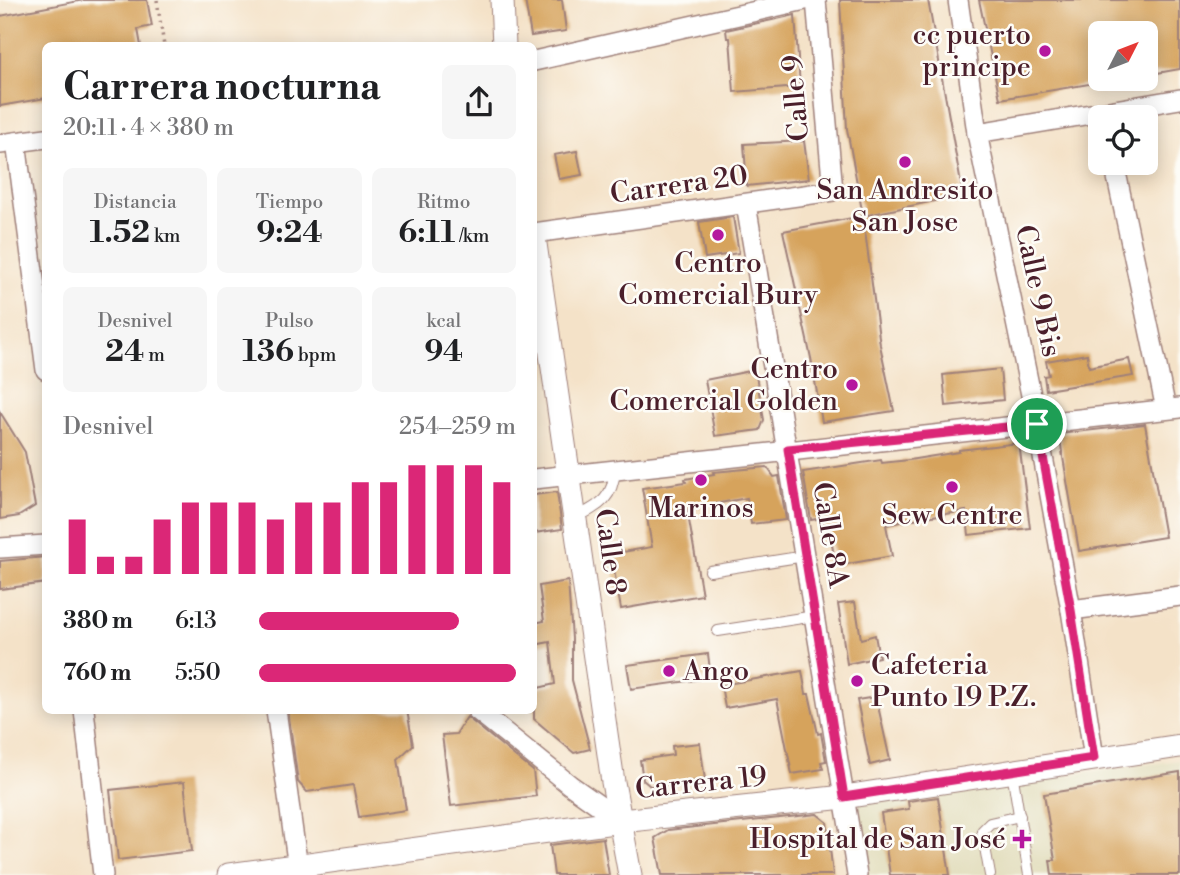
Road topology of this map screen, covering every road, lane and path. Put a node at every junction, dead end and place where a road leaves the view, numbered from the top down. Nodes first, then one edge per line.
1 (157, 0) edge
2 (502, 0) edge
3 (805, 0) edge
4 (816, 0) edge
5 (958, 0) edge
6 (162, 42) edge
7 (505, 42) edge
8 (537, 60) edge
9 (1180, 99) edge
10 (1150, 105) edge
11 (1088, 116) edge
12 (977, 133) junction
13 (42, 139) edge
14 (8, 143) edge
15 (1117, 175) edge
16 (833, 191) joint
17 (747, 204) junction
18 (537, 235) edge
19 (537, 255) edge
20 (42, 304) edge
21 (1173, 409) edge
22 (1037, 424) junction
23 (788, 449) junction
24 (615, 469) junction
25 (569, 474) junction
26 (537, 479) edge
27 (575, 518) junction
28 (42, 545) edge
29 (0, 548) edge
30 (805, 555) junction
31 (709, 571) dead end
32 (1180, 596) edge
33 (1071, 610) junction
34 (815, 616) junction
35 (718, 631) dead end
36 (84, 714) edge
37 (277, 714) edge
38 (482, 714) edge
39 (1180, 746) edge
40 (1094, 758) junction
41 (1012, 771) junction
42 (844, 797) junction
43 (1020, 817) junction
44 (621, 821) junction
45 (298, 870) edge
46 (103, 875) edge
47 (229, 875) edge
48 (630, 875) edge
49 (857, 875) edge
50 (990, 875) edge
51 (1029, 875) edge

1 - 6 path
2 - 7 street
3 - 8 street
4 - 16 street, Calle 9
5 - 12 street, Calle 9 Bis
9 - 10 street
11 - 12 street
12 - 22 street, Calle 9 Bis
13 - 14 street
14 - 20 street
15 - 21 street
16 - 17 street, Carrera 20
17 - 18 street, Carrera 20
17 - 23 street, Calle 8A
19 - 25 street, Calle 8
21 - 22 street
22 - 23 street
22 - 33 street, Calle 9 Bis
23 - 24 street
23 - 30 street, Calle 8A
24 - 25 street
24 - 27 lane
25 - 26 street
25 - 27 street, Calle 8
27 - 44 street, Calle 8
28 - 29 street
30 - 31 lane
30 - 34 street, Calle 8A
32 - 33 street
33 - 40 street, Calle 9 Bis
34 - 35 lane
34 - 42 street, Calle 8A
36 - 46 street
37 - 45 street
38 - 44 street
39 - 40 street, Carrera 19
40 - 41 street, Carrera 19
41 - 42 street, Carrera 19
41 - 43 lane
42 - 44 street, Carrera 19
42 - 49 street, Calle 8A
43 - 50 lane
43 - 51 lane
44 - 45 street, Carrera 19
44 - 48 street, Calle 8
45 - 47 street, Carrera 19

